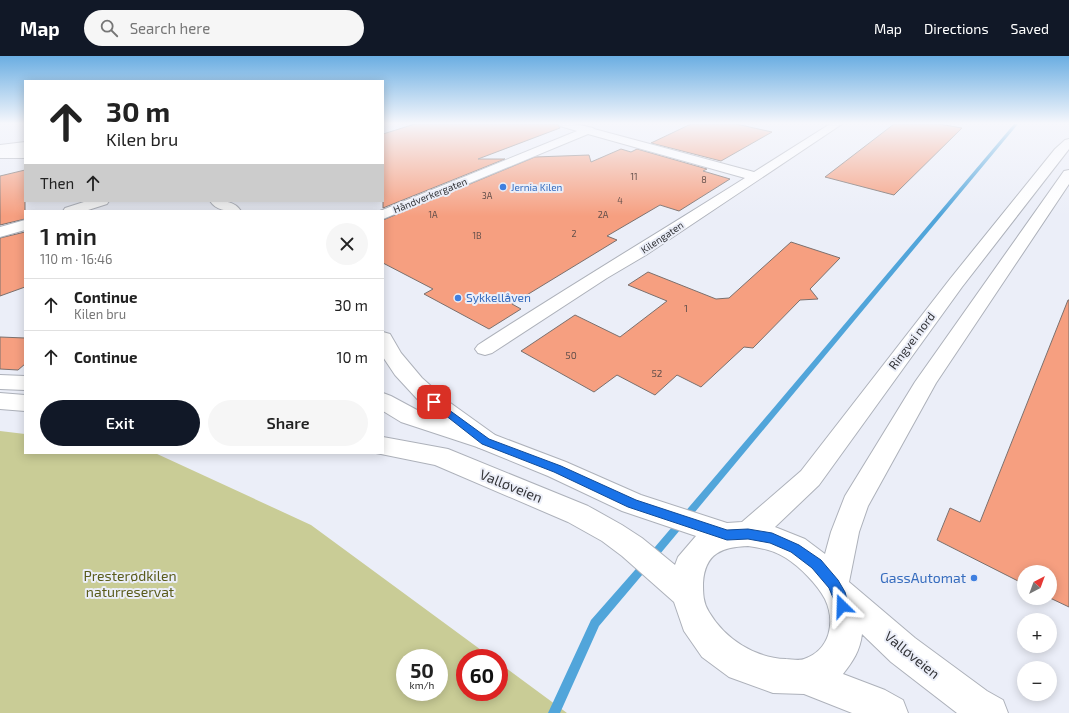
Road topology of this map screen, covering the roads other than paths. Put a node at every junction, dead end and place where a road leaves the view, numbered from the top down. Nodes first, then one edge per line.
1 (529, 155) edge
2 (672, 155) edge
3 (790, 155) edge
4 (1057, 155) edge
5 (1069, 174) edge
6 (756, 177) junction
7 (99, 202) edge
8 (212, 205) edge
9 (73, 210) edge
10 (230, 210) edge
11 (384, 215) edge
12 (24, 225) edge
13 (0, 232) edge
14 (384, 340) edge
15 (485, 349) dead end
16 (0, 382) edge
17 (24, 383) edge
18 (0, 401) edge
19 (384, 402) edge
20 (24, 403) edge
21 (486, 441) junction
22 (384, 446) edge
23 (726, 532) junction
24 (676, 585) junction
25 (836, 588) junction
26 (804, 677) junction
27 (890, 713) edge
28 (990, 713) edge

1 - 11 main road, Håndverkergaten
2 - 6 main road
3 - 6 main road, Kilengaten
4 - 23 main road, Ringvei nord
5 - 25 main road
6 - 15 main road, Kilengaten
7 - 9 main road
8 - 10 main road
12 - 13 main road
14 - 21 main road
16 - 17 main road
18 - 20 main road
19 - 21 main road
21 - 23 main road
22 - 24 main road, Valløveien
23 - 24 main road, Valløveien
23 - 25 main road, Valløveien
24 - 26 main road, Valløveien
25 - 26 main road, Valløveien
25 - 28 main road, Valløveien
26 - 27 main road, Valløveien

